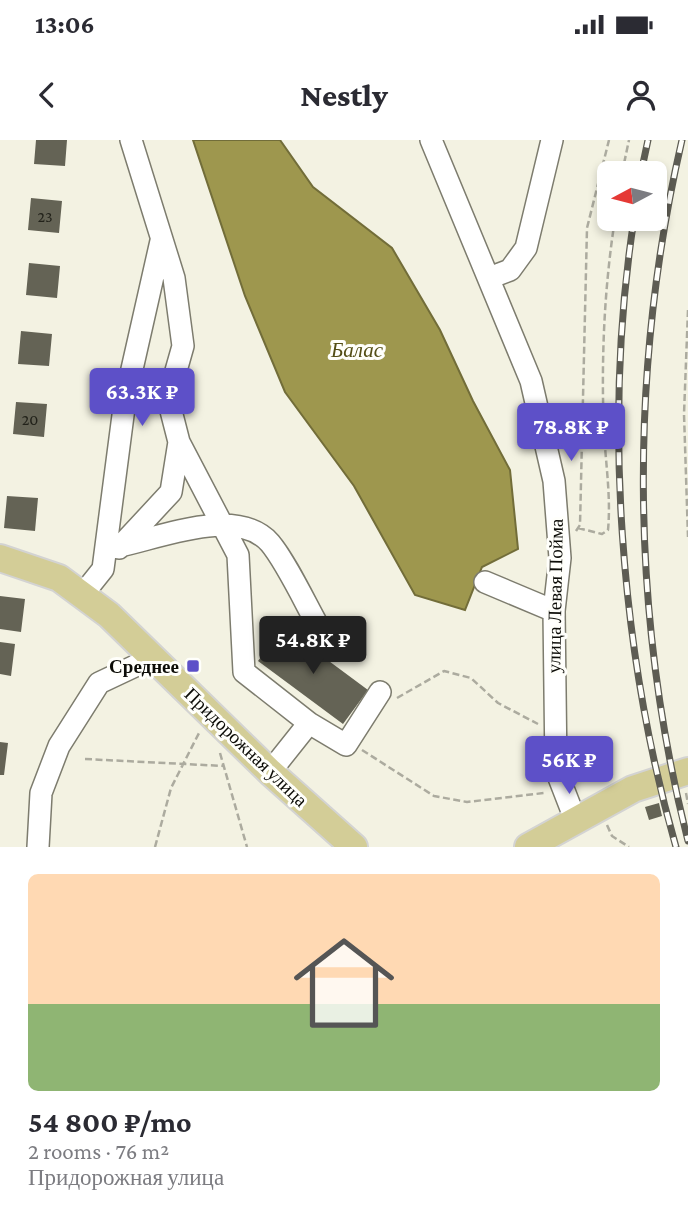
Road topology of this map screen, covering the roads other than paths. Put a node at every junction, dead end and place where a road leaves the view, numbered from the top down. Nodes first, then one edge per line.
1 (131, 140) edge
2 (431, 140) edge
3 (552, 140) edge
4 (162, 240) junction
5 (489, 278) junction
6 (179, 442) junction
7 (222, 523) junction
8 (120, 546) junction
9 (0, 558) edge
10 (103, 569) junction
11 (485, 582) dead end
12 (83, 594) junction
13 (554, 611) junction
14 (332, 641) dead end
15 (152, 658) junction
16 (377, 698) road end
17 (309, 723) junction
18 (688, 771) edge
19 (270, 772) junction
20 (575, 819) junction
21 (38, 847) edge
22 (354, 847) edge
23 (528, 847) edge

1 - 4 street
2 - 5 street, улица Левая Пойма
3 - 5 street
4 - 6 street
4 - 10 street
5 - 13 street, улица Левая Пойма
6 - 7 street
6 - 8 street
7 - 8 street
7 - 14 street
7 - 17 street
8 - 10 street
9 - 12 main road, Придорожная улица
10 - 12 street
11 - 13 street
12 - 15 main road, Придорожная улица
13 - 20 street, улица Левая Пойма
15 - 19 main road, Придорожная улица
15 - 21 street
16 - 17 street
17 - 19 street
18 - 20 main road
19 - 22 main road, Придорожная улица
20 - 23 main road

